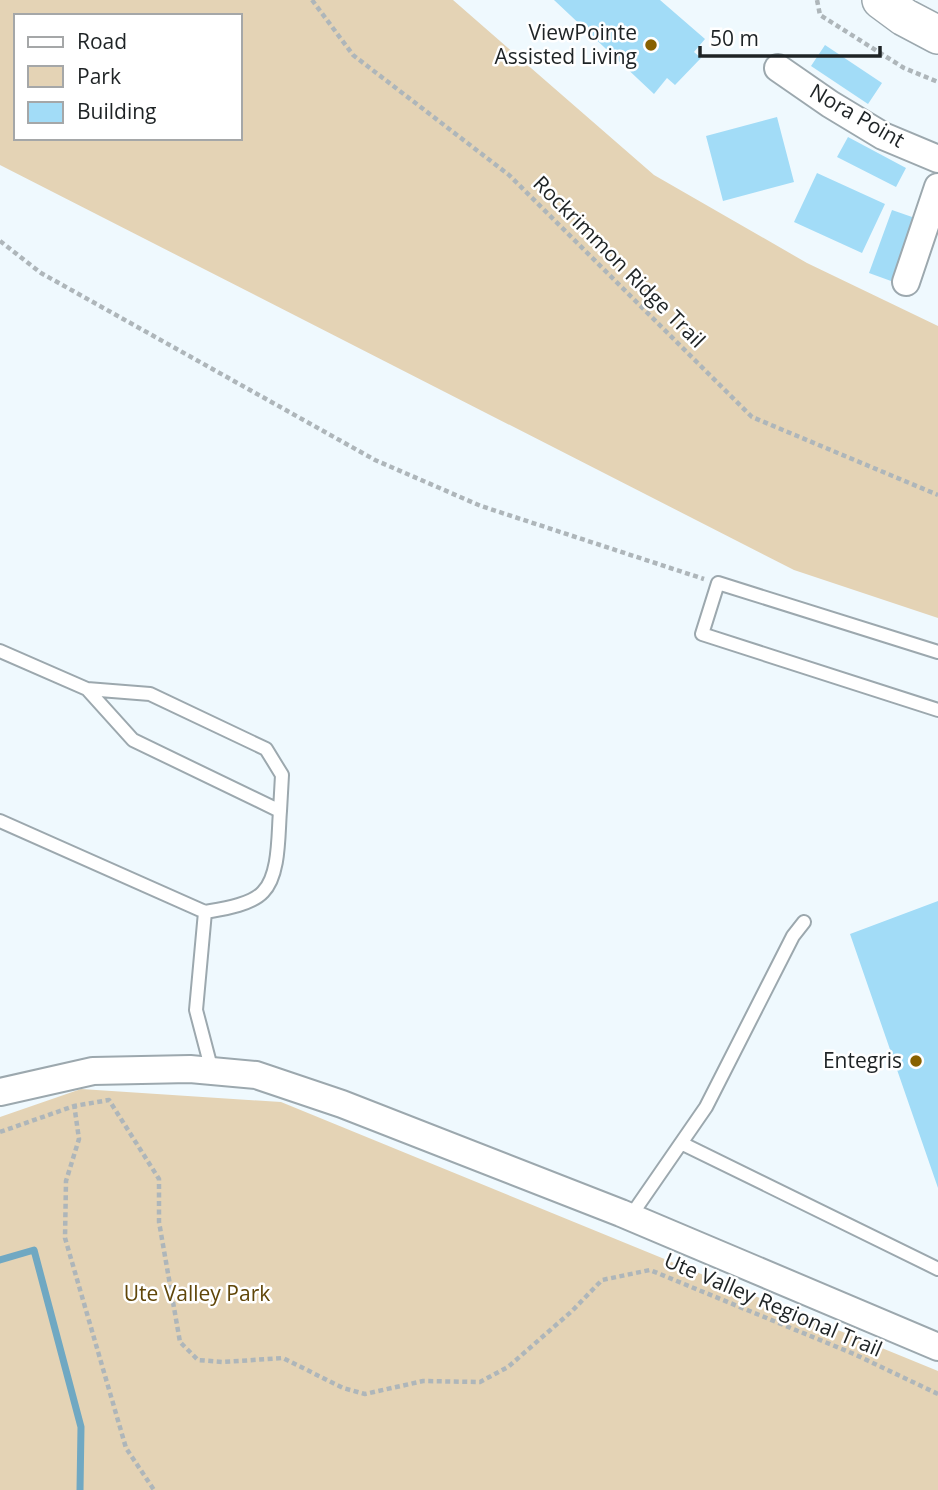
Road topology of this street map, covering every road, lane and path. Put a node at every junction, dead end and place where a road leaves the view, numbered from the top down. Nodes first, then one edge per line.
1 (313, 0) edge
2 (817, 0) edge
3 (881, 0) edge
4 (938, 35) edge
5 (778, 68) dead end
6 (938, 82) edge
7 (938, 159) edge
8 (938, 187) edge
9 (0, 241) edge
10 (906, 282) dead end
11 (938, 495) edge
12 (718, 583) junction
13 (0, 651) edge
14 (938, 652) edge
15 (87, 689) junction
16 (938, 710) edge
17 (279, 811) junction
18 (0, 821) edge
19 (205, 912) junction
20 (804, 922) dead end
21 (212, 1071) junction
22 (71, 1076) junction
23 (0, 1092) edge
24 (74, 1105) junction
25 (0, 1132) edge
26 (681, 1143) junction
27 (630, 1217) junction
28 (938, 1269) edge
29 (938, 1347) edge
30 (938, 1394) edge
31 (154, 1490) edge

1 - 11 path, Rockrimmon Ridge Trail
2 - 6 path
3 - 4 main road
5 - 7 street, Nora Point
8 - 10 street
9 - 12 path
12 - 14 lane
12 - 16 lane
13 - 15 lane
15 - 17 lane
15 - 17 lane
17 - 19 lane
18 - 19 lane
19 - 21 lane
20 - 26 lane
21 - 22 street
21 - 27 street
22 - 23 street
22 - 24 path
24 - 25 path, Ute Valley Regional Trail
24 - 30 path, Ute Valley Regional Trail
24 - 31 path
26 - 27 lane
26 - 28 lane
27 - 29 street

